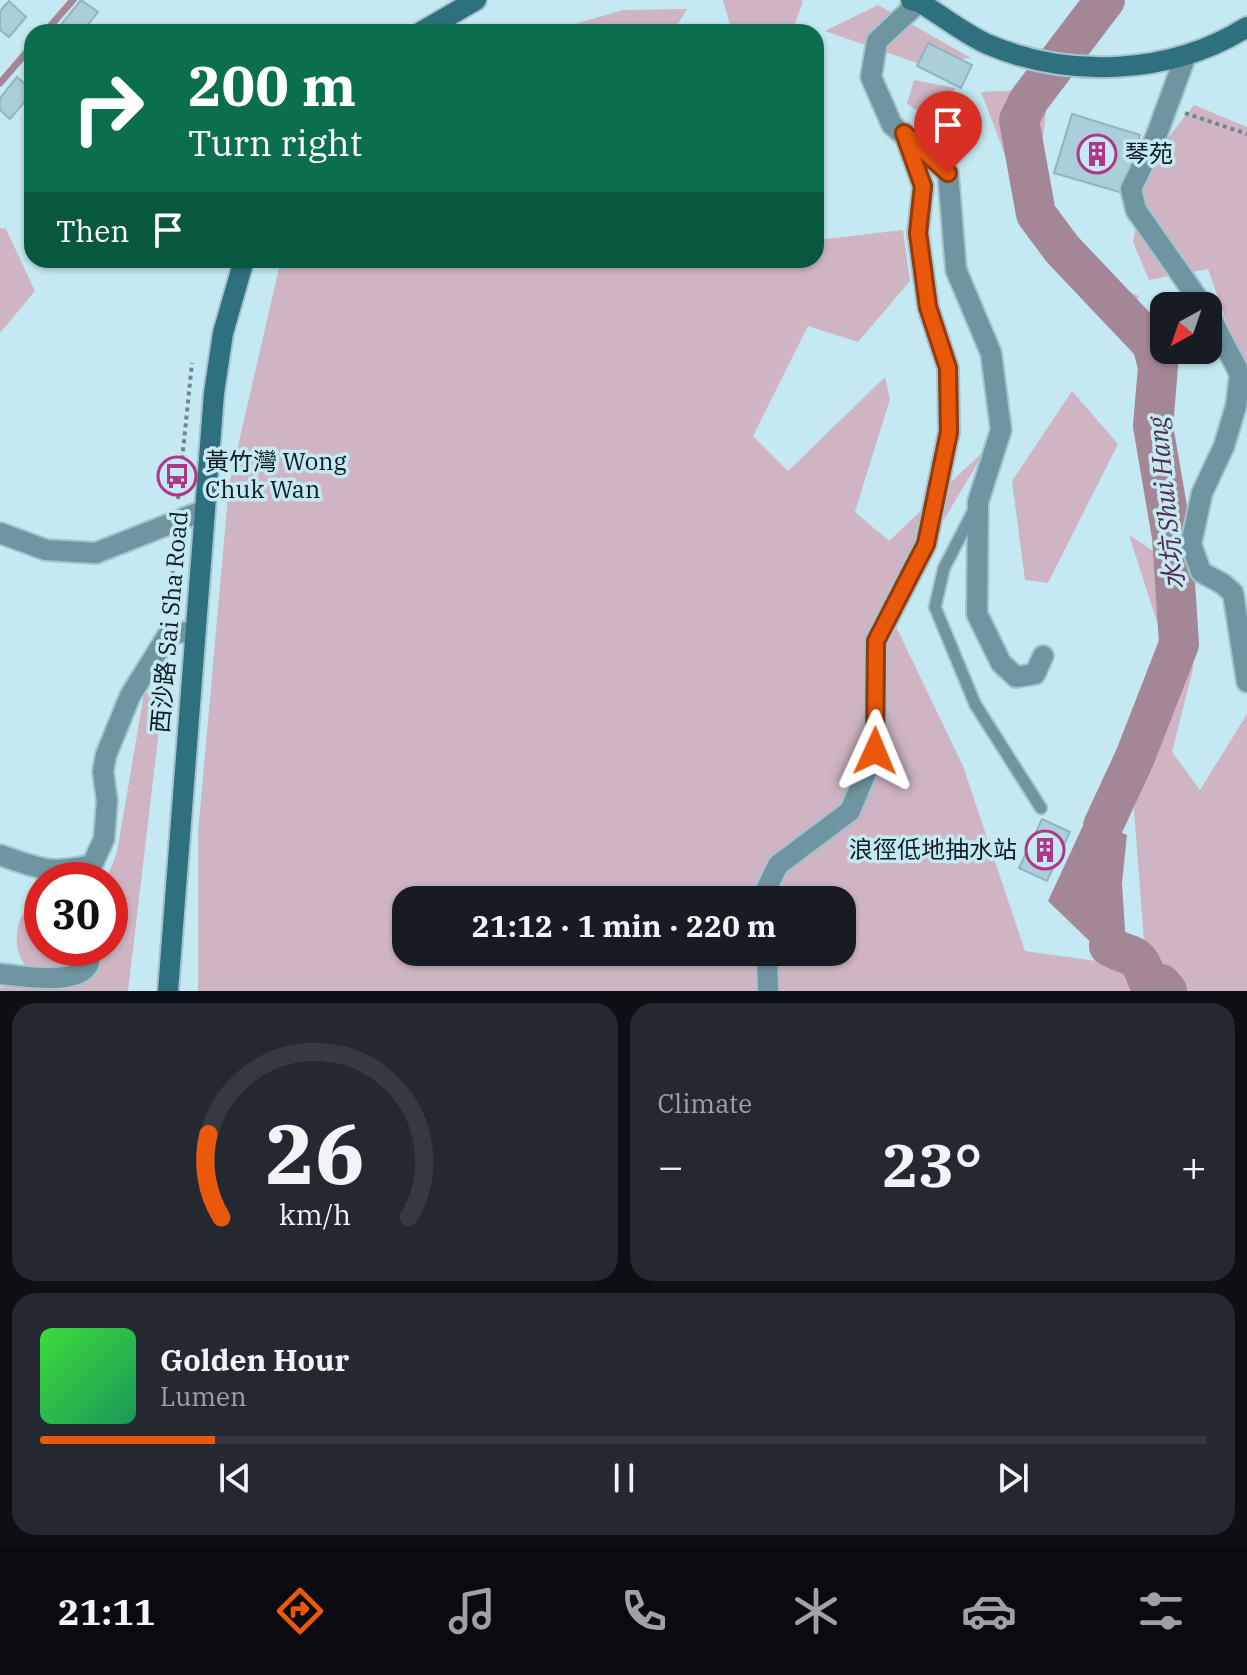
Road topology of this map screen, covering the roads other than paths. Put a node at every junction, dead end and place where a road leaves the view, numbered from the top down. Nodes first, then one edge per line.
1 (476, 0) edge
2 (916, 1) edge
3 (435, 24) edge
4 (1247, 27) edge
5 (1186, 55) junction
6 (904, 133) junction
7 (242, 268) edge
8 (1193, 292) edge
9 (1222, 340) edge
10 (978, 502) junction
11 (205, 510) junction
12 (0, 533) edge
13 (195, 633) junction
14 (1043, 656) dead end
15 (1247, 682) edge
16 (1041, 808) dead end
17 (0, 855) edge
18 (93, 862) edge
19 (24, 863) edge
20 (768, 886) edge
21 (86, 966) edge
22 (767, 966) edge
23 (0, 974) edge
24 (168, 991) edge
25 (768, 991) edge

1 - 3 main road
2 - 5 main road
2 - 6 street
4 - 5 main road
5 - 8 street
6 - 10 street
6 - 20 street
7 - 11 main road, 西沙路 Sai Sha Road
9 - 15 street
10 - 14 street
10 - 16 lane
11 - 12 street
11 - 13 main road, 西沙路 Sai Sha Road
13 - 18 street
13 - 24 main road, 西沙路 Sai Sha Road
17 - 19 street
21 - 23 street
22 - 25 street

